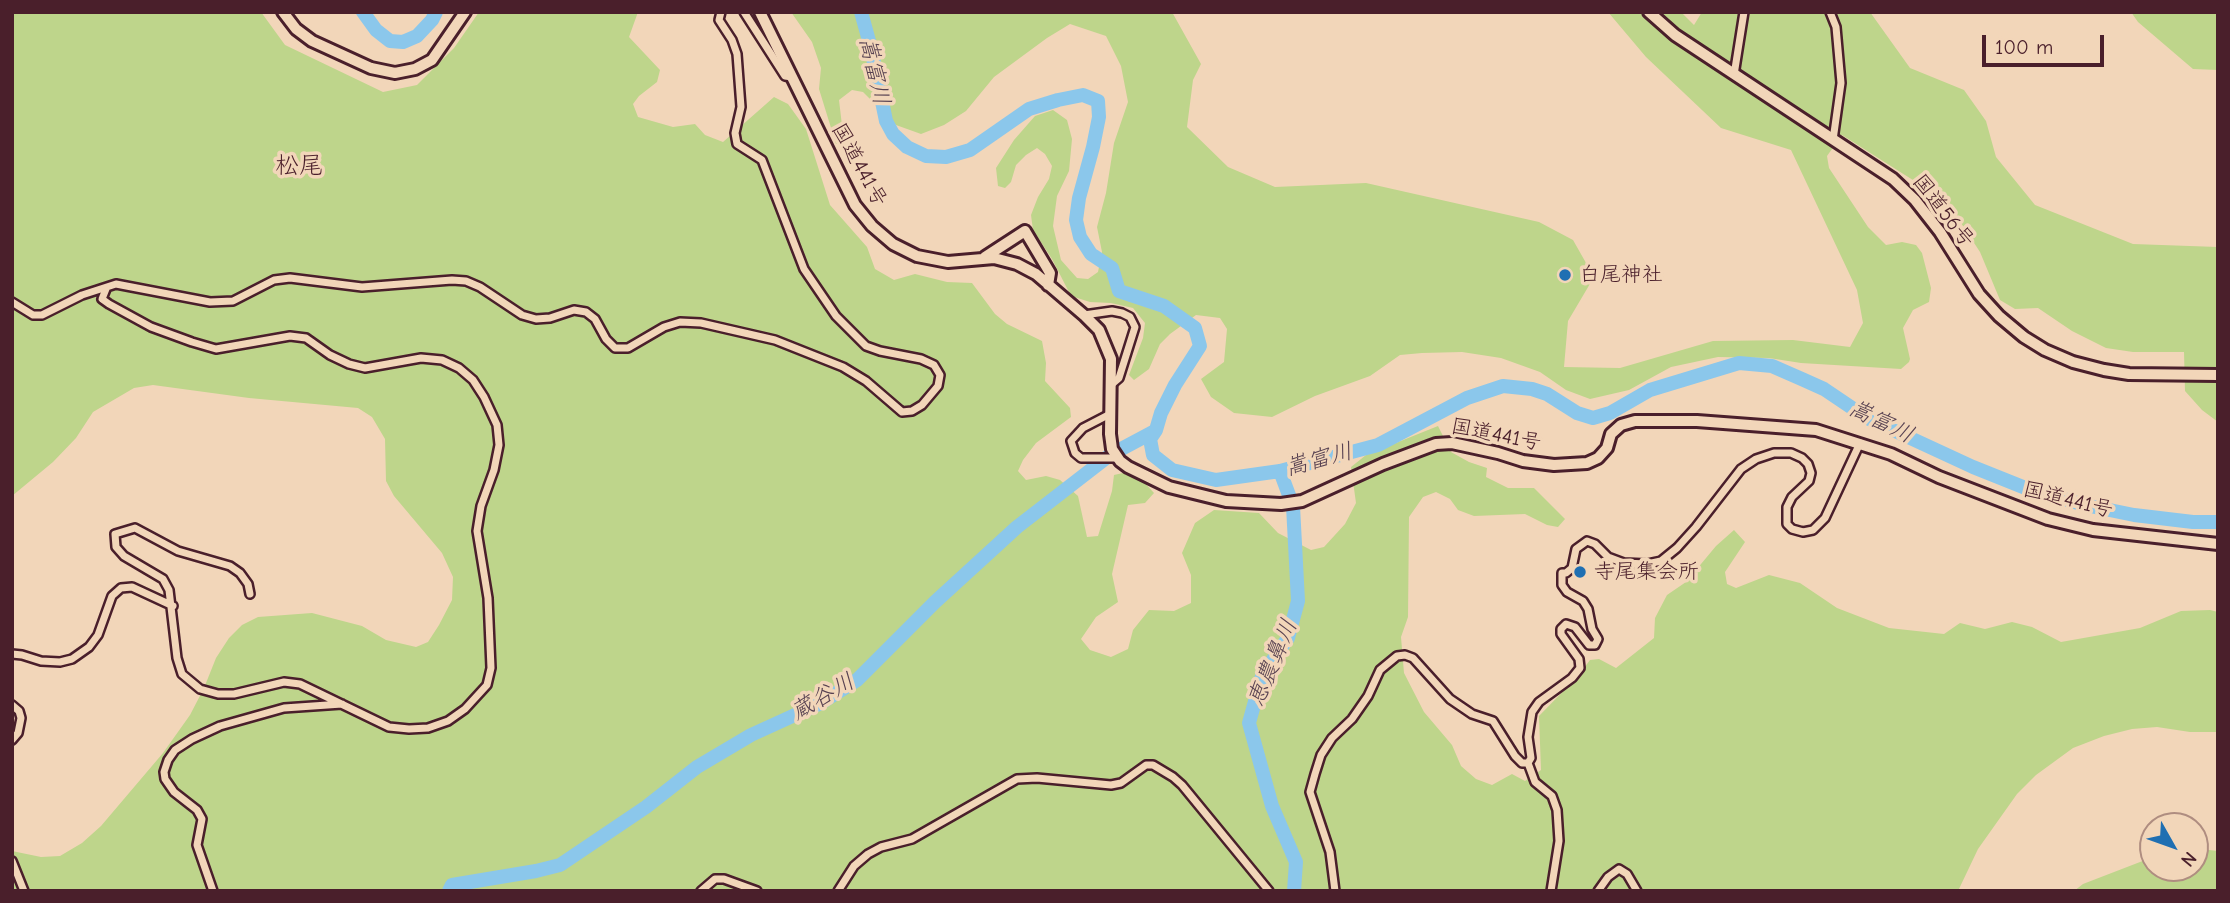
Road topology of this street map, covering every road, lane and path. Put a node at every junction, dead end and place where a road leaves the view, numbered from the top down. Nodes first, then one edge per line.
1 (283, 12) edge
2 (465, 12) edge
3 (721, 12) edge
4 (744, 12) edge
5 (760, 12) edge
6 (1649, 12) edge
7 (1744, 12) edge
8 (1830, 12) edge
9 (1734, 75) junction
10 (792, 77) junction
11 (1833, 140) junction
12 (983, 258) junction
13 (1048, 285) junction
14 (106, 289) junction
15 (12, 302) edge
16 (1083, 315) junction
17 (2218, 375) edge
18 (1112, 384) junction
19 (1110, 414) junction
20 (1860, 443) junction
21 (1118, 458) junction
22 (2218, 544) edge
23 (250, 594) dead end
24 (173, 606) junction
25 (12, 654) edge
26 (346, 704) junction
27 (12, 705) edge
28 (12, 740) edge
29 (1528, 763) junction
30 (12, 861) edge
31 (24, 891) edge
32 (213, 891) edge
33 (701, 891) edge
34 (757, 891) edge
35 (838, 891) edge
36 (1269, 891) edge
37 (1335, 891) edge
38 (1551, 891) edge
39 (1598, 891) edge
40 (1637, 891) edge

1 - 2 highway
3 - 14 street
4 - 10 street
5 - 10 highway, 国道441号
6 - 9 highway, 国道56号
7 - 9 street
8 - 11 street
9 - 11 highway, 国道56号
10 - 12 highway, 国道441号
11 - 17 highway, 国道56号
12 - 13 highway, 国道441号
12 - 13 highway, 国道441号
13 - 16 highway, 国道441号
14 - 15 street
14 - 26 street
16 - 18 highway, 国道441号
16 - 18 street
18 - 19 highway, 国道441号
19 - 21 highway, 国道441号
19 - 21 street
20 - 21 highway, 国道441号
20 - 22 highway, 国道441号
20 - 29 street
23 - 24 street
24 - 25 street
24 - 26 street
26 - 32 street
27 - 28 street
29 - 37 street
29 - 38 street
30 - 31 street
33 - 34 street
35 - 36 street
39 - 40 street

